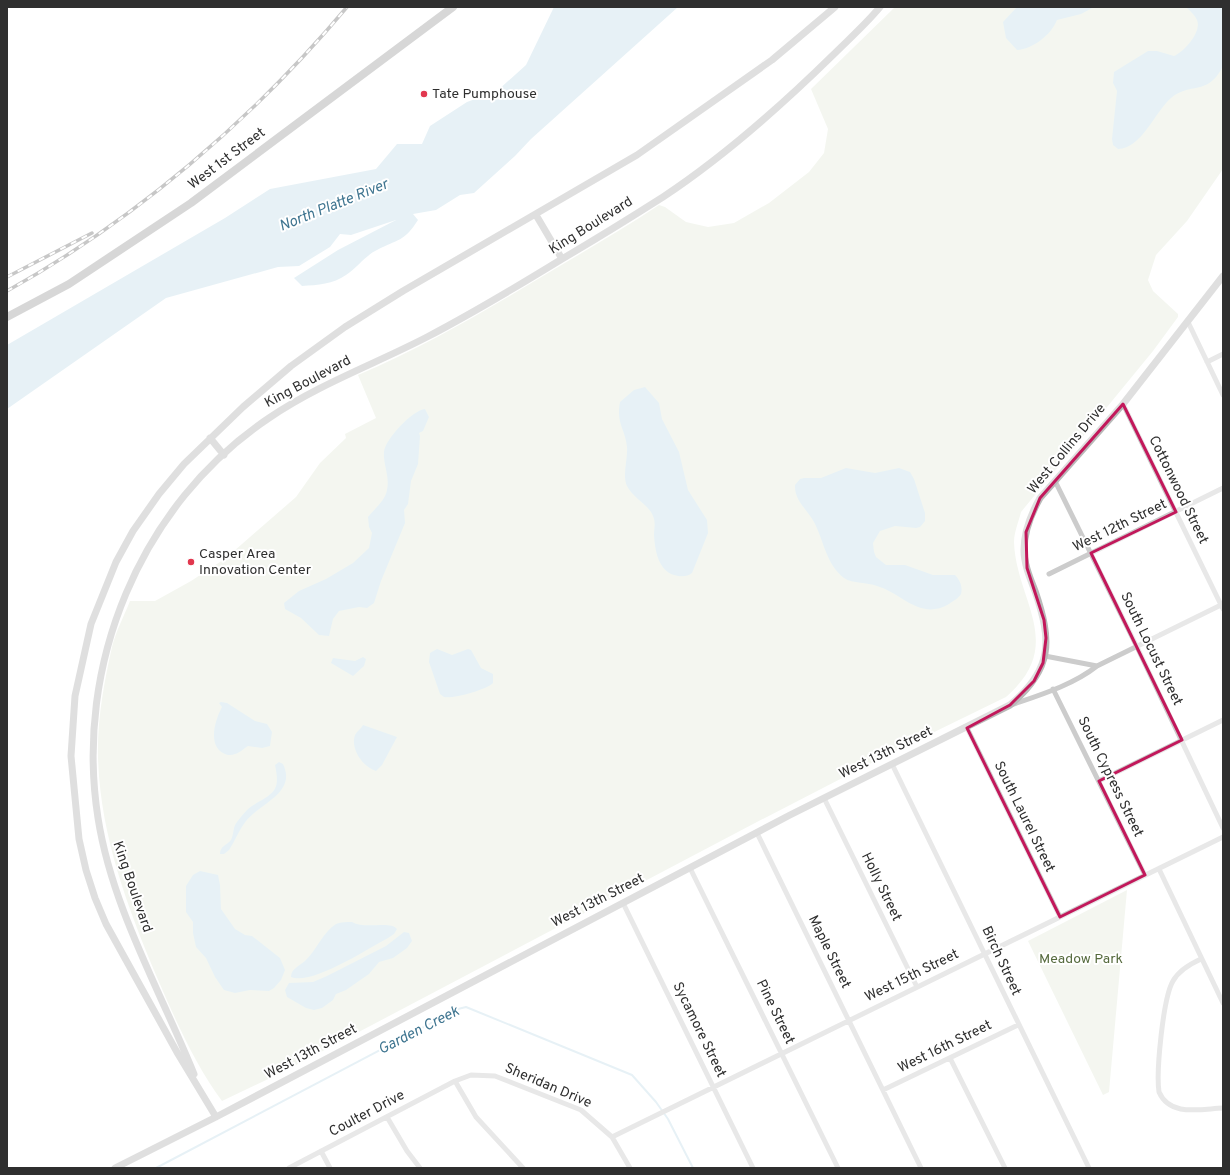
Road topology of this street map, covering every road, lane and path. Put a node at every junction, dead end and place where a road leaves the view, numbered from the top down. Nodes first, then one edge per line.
1 (453, 7) edge
2 (835, 7) edge
3 (880, 7) edge
4 (536, 215) junction
5 (562, 259) junction
6 (1223, 276) edge
7 (7, 317) edge
8 (1188, 322) junction
9 (1223, 354) edge
10 (1207, 362) junction
11 (1223, 395) edge
12 (1123, 404) junction
13 (210, 438) junction
14 (224, 455) junction
15 (1055, 481) junction
16 (1223, 488) edge
17 (1176, 512) junction
18 (1091, 553) junction
19 (1049, 574) dead end
20 (1222, 606) edge
21 (1137, 646) junction
22 (1045, 656) junction
23 (1097, 666) junction
24 (1054, 689) junction
25 (1010, 705) junction
26 (1223, 720) edge
27 (967, 728) junction
28 (1182, 740) junction
29 (892, 764) junction
30 (1099, 781) junction
31 (824, 798) junction
32 (1223, 828) edge
33 (758, 833) junction
34 (1223, 837) edge
35 (690, 868) junction
36 (1159, 868) junction
37 (1145, 875) junction
38 (623, 903) junction
39 (1060, 917) junction
40 (984, 954) junction
41 (1201, 959) junction
42 (917, 987) junction
43 (1223, 1003) edge
44 (849, 1020) junction
45 (1018, 1025) junction
46 (781, 1053) junction
47 (950, 1058) junction
48 (455, 1081) junction
49 (713, 1086) junction
50 (883, 1090) junction
51 (203, 1097) junction
52 (1223, 1108) edge
53 (216, 1117) junction
54 (387, 1117) junction
55 (612, 1137) junction
56 (321, 1151) junction
57 (115, 1168) edge
58 (289, 1168) edge
59 (330, 1168) edge
60 (420, 1168) edge
61 (523, 1168) edge
62 (630, 1168) edge
63 (753, 1168) edge
64 (838, 1168) edge
65 (921, 1168) edge
66 (1005, 1168) edge
67 (1089, 1168) edge

1 - 7 main road, West 1st Street
2 - 4 street, King Boulevard
3 - 5 street, King Boulevard
4 - 5 street
4 - 13 street, King Boulevard
5 - 14 street, King Boulevard
6 - 8 street, West Collins Drive
8 - 10 street
8 - 12 street, West Collins Drive
9 - 10 street
10 - 11 street
12 - 15 street, West Collins Drive
12 - 17 street, Cottonwood Street
13 - 14 street
13 - 51 street, King Boulevard
14 - 51 street, King Boulevard
15 - 18 street, South Locust Street
15 - 22 street, West Collins Drive
16 - 17 street, West 12th Street
17 - 18 street, West 12th Street
17 - 20 street, Cottonwood Street
18 - 19 street, West 12th Street
18 - 21 street, South Locust Street
20 - 21 street, West 13th Street
21 - 23 street, West 13th Street
21 - 28 street, South Locust Street
22 - 23 street
22 - 25 street, West Collins Drive
23 - 24 street, West 13th Street
24 - 25 street, West 13th Street
24 - 30 street, South Cypress Street
25 - 27 street, West 13th Street
26 - 28 street
27 - 29 street, West 13th Street
27 - 39 street, South Laurel Street
28 - 30 street
28 - 32 street, South Locust Street
29 - 31 street, West 13th Street
29 - 40 street, Birch Street
30 - 37 street, South Cypress Street
31 - 33 street, West 13th Street
31 - 42 street, Holly Street
33 - 35 street, West 13th Street
33 - 44 street, Maple Street
34 - 36 street, West 15th Street
35 - 38 street, West 13th Street
35 - 46 street, Pine Street
36 - 37 street, West 15th Street
36 - 41 street
37 - 39 street, West 15th Street
38 - 49 street, Sycamore Street
38 - 53 street, West 13th Street
39 - 40 street, West 15th Street
40 - 42 street, West 15th Street
40 - 45 street, Birch Street
41 - 43 street
41 - 52 street
42 - 44 street, West 15th Street
44 - 46 street, West 15th Street
44 - 50 street, Maple Street
45 - 47 street, West 16th Street
45 - 67 street, Birch Street
46 - 49 street, West 15th Street
46 - 64 street, Pine Street
47 - 50 street, West 16th Street
47 - 66 street
48 - 54 street, Coulter Drive
48 - 55 street, Sheridan Drive
48 - 61 street
49 - 55 street, West 15th Street
49 - 63 street, Sycamore Street
50 - 65 street, Maple Street
51 - 53 street, King Boulevard
53 - 57 street, West 13th Street
54 - 56 street, Coulter Drive
54 - 60 street
55 - 62 street, Sheridan Drive
56 - 58 street, Coulter Drive
56 - 59 street

